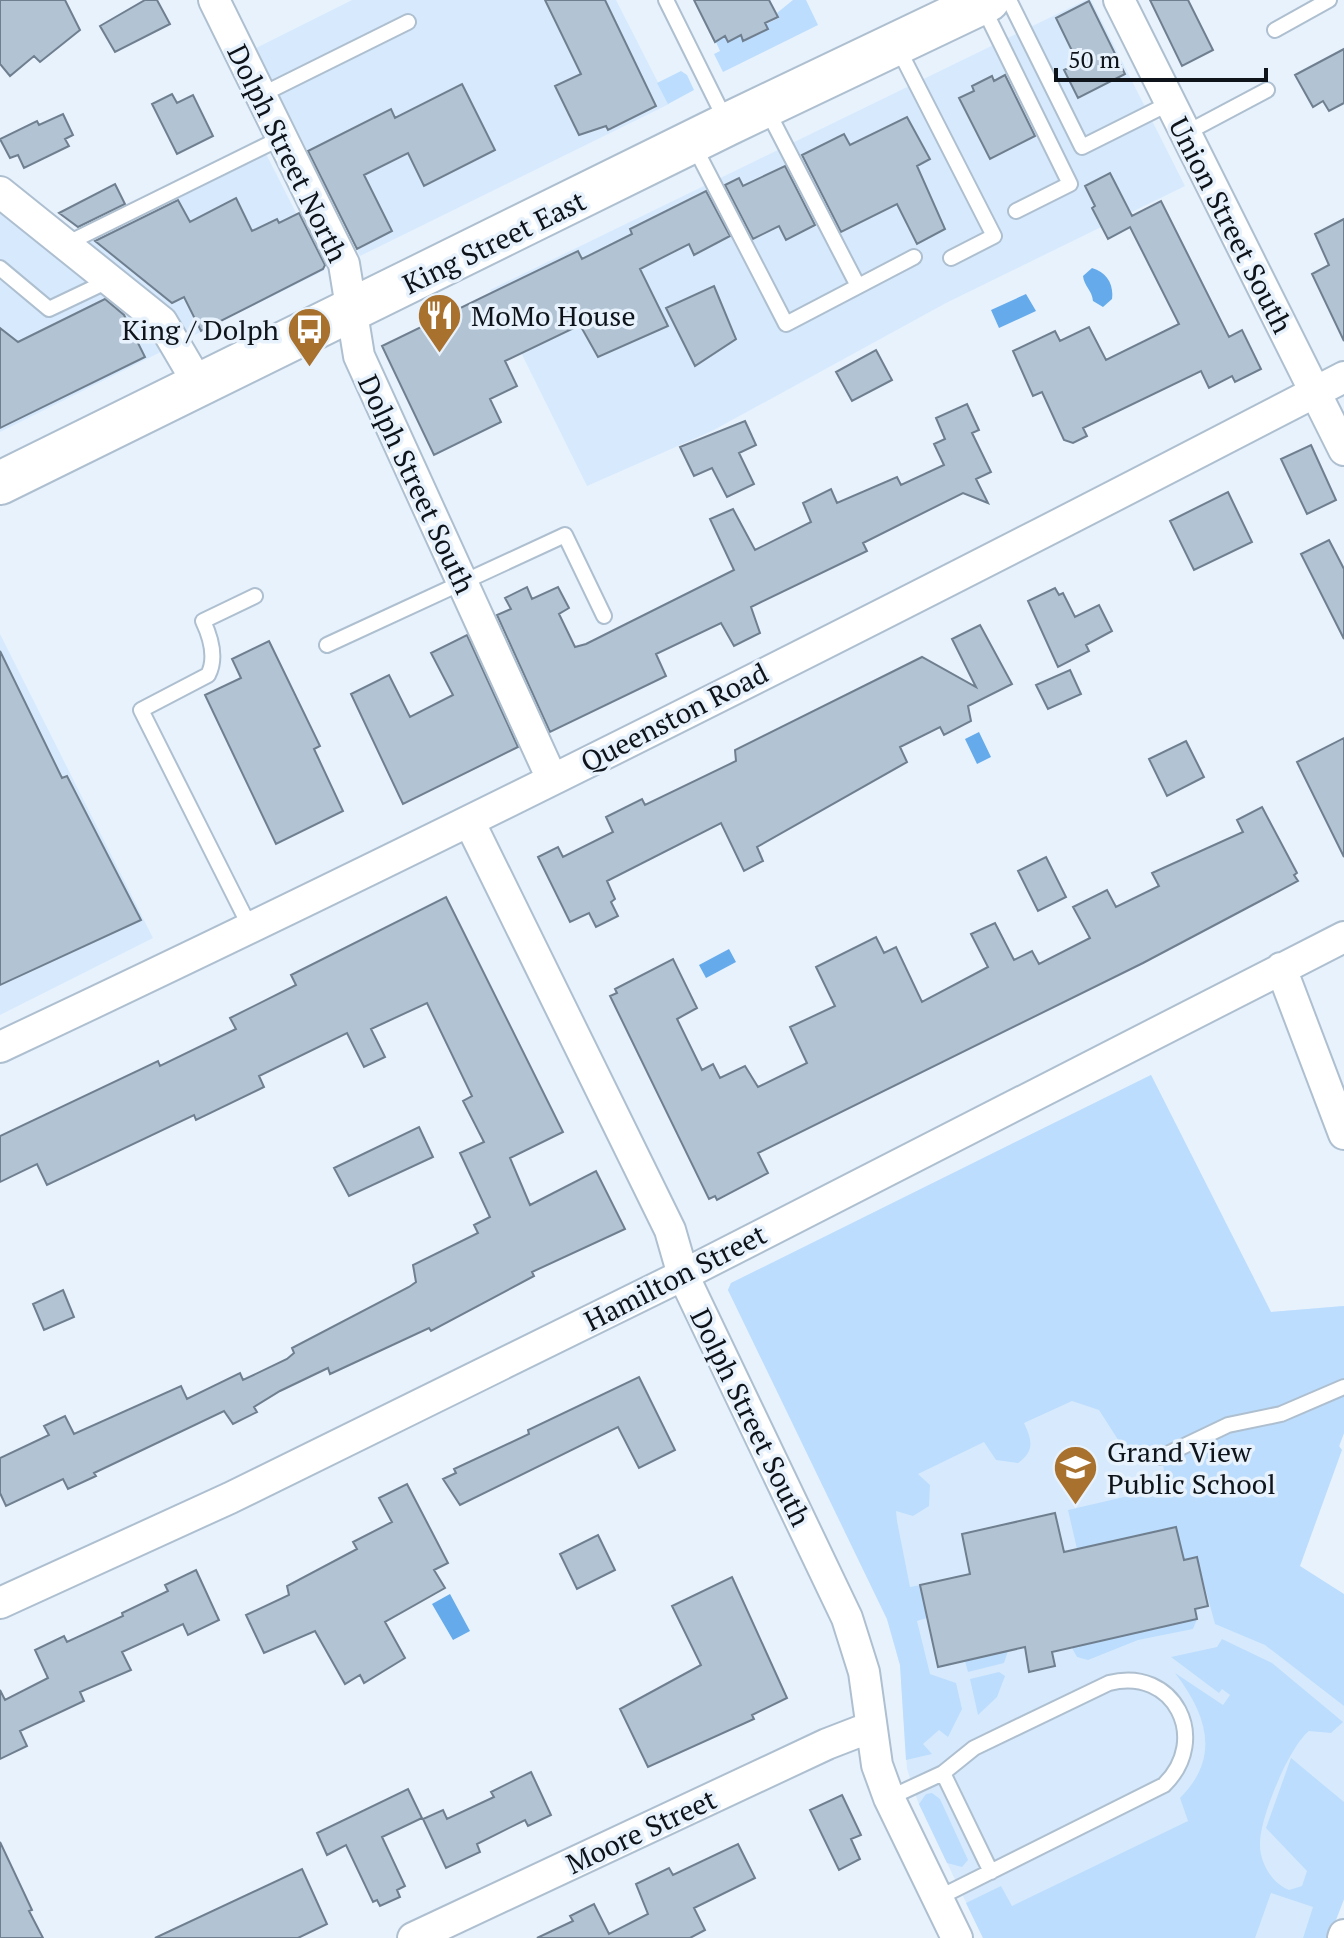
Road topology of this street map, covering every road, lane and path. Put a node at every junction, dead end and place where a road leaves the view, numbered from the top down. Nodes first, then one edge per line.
1 (214, 0) edge
2 (666, 0) edge
3 (1119, 0) edge
4 (1329, 0) edge
5 (993, 1) edge
6 (408, 22) dead end
7 (1275, 30) dead end
8 (896, 44) junction
9 (1267, 90) dead end
10 (261, 95) junction
11 (1170, 103) junction
12 (765, 106) junction
13 (710, 133) junction
14 (1186, 133) junction
15 (283, 137) junction
16 (0, 192) edge
17 (1016, 211) dead end
18 (66, 245) junction
19 (914, 257) dead end
20 (951, 258) dead end
21 (0, 268) edge
22 (111, 280) junction
23 (858, 286) junction
24 (351, 309) junction
25 (1344, 377) edge
26 (199, 385) junction
27 (1315, 392) junction
28 (1344, 450) edge
29 (0, 483) edge
30 (464, 585) junction
31 (255, 596) dead end
32 (604, 616) dead end
33 (327, 645) dead end
34 (552, 779) junction
35 (469, 821) junction
36 (251, 929) junction
37 (1344, 937) edge
38 (1281, 968) junction
39 (0, 1047) edge
40 (1344, 1134) edge
41 (683, 1275) junction
42 (1344, 1387) edge
43 (1161, 1457) dead end
44 (0, 1603) edge
45 (871, 1727) junction
46 (943, 1773) junction
47 (889, 1798) junction
48 (991, 1872) junction
49 (938, 1898) junction
50 (413, 1938) edge
51 (957, 1938) edge

1 - 10 street, Dolph Street North
2 - 13 lane
3 - 11 street, Union Street South
4 - 7 lane
5 - 8 main road, King Street East
5 - 11 lane
5 - 17 lane
6 - 10 lane
8 - 12 main road, King Street East
8 - 20 lane
9 - 14 lane
10 - 15 street, Dolph Street North
11 - 14 street, Union Street South
12 - 13 main road, King Street East
12 - 23 lane
13 - 23 lane
13 - 24 main road, King Street East
14 - 27 street, Union Street South
15 - 18 lane
15 - 24 street, Dolph Street North
16 - 18 street
18 - 22 street
19 - 23 lane
21 - 22 lane
22 - 26 street
24 - 26 main road, King Street East
24 - 30 street, Dolph Street South
25 - 27 street, Queenston Road
26 - 29 main road, King Street East
27 - 28 street, Union Street South
27 - 34 street, Queenston Road
30 - 32 lane
30 - 33 lane
30 - 34 street, Dolph Street South
31 - 36 lane
34 - 35 street, Queenston Road
35 - 36 street, Queenston Road
35 - 41 street, Dolph Street South
36 - 39 street, Queenston Road
37 - 38 street, Hamilton Street
38 - 40 street
38 - 41 street, Hamilton Street
41 - 44 street, Hamilton Street
41 - 45 street, Dolph Street South
42 - 43 lane
45 - 47 street, Dolph Street South
45 - 50 street, Moore Street
46 - 47 lane
46 - 48 lane
46 - 48 lane
47 - 49 street, Dolph Street South
48 - 49 lane
49 - 51 street, Dolph Street South

